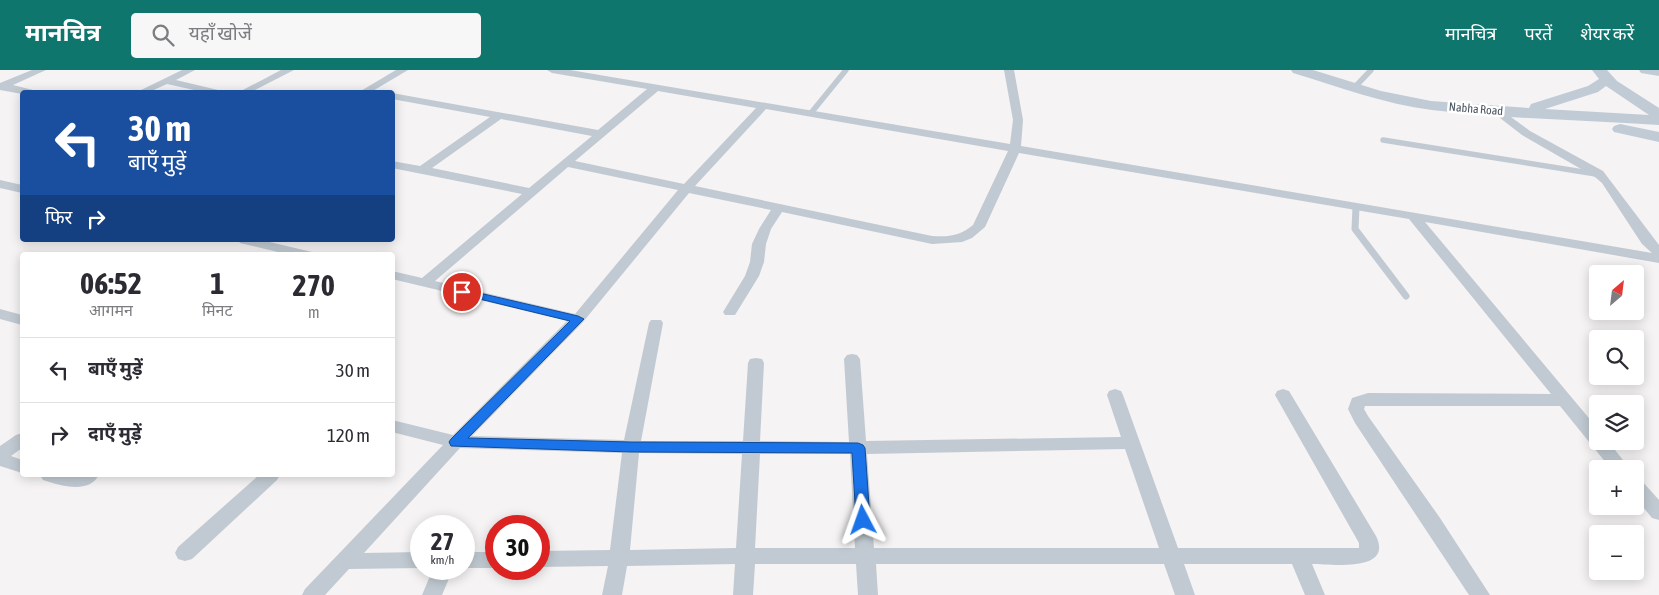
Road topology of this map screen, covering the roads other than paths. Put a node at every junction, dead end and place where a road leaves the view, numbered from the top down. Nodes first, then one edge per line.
1 (41, 70) edge
2 (190, 70) edge
3 (288, 70) edge
4 (403, 70) edge
5 (552, 70) edge
6 (1010, 70) edge
7 (1298, 70) edge
8 (1321, 70) edge
9 (1371, 70) edge
10 (1646, 70) edge
11 (842, 71) edge
12 (1659, 72) edge
13 (1608, 73) edge
14 (166, 81) junction
15 (1357, 85) junction
16 (0, 87) edge
17 (656, 87) junction
18 (20, 90) edge
19 (146, 90) edge
20 (205, 90) edge
21 (248, 90) edge
22 (372, 90) edge
23 (395, 97) edge
24 (763, 106) junction
25 (1529, 110) junction
26 (1496, 111) junction
27 (1658, 112) edge
28 (811, 113) junction
29 (498, 116) junction
30 (600, 134) junction
31 (1659, 137) edge
32 (1383, 140) dead end
33 (1015, 149) junction
34 (566, 163) junction
35 (395, 165) edge
36 (422, 170) junction
37 (1599, 174) junction
38 (0, 184) edge
39 (20, 189) edge
40 (686, 189) junction
41 (532, 192) junction
42 (1356, 207) junction
43 (779, 208) junction
44 (1414, 217) junction
45 (252, 242) edge
46 (290, 252) edge
47 (1659, 253) edge
48 (1659, 259) edge
49 (395, 276) edge
50 (424, 283) junction
51 (1406, 296) dead end
52 (730, 312) dead end
53 (0, 314) edge
54 (20, 319) edge
55 (578, 319) junction
56 (656, 323) dead end
57 (852, 359) dead end
58 (756, 363) dead end
59 (1115, 395) dead end
60 (1283, 395) dead end
61 (1562, 400) junction
62 (395, 427) edge
63 (1589, 431) edge
64 (20, 440) edge
65 (456, 442) junction
66 (1132, 443) junction
67 (631, 447) junction
68 (752, 447) junction
69 (858, 448) junction
70 (1605, 450) edge
71 (0, 455) edge
72 (0, 459) edge
73 (1614, 460) edge
74 (20, 465) edge
75 (55, 477) edge
76 (87, 477) edge
77 (269, 477) edge
78 (1644, 495) edge
79 (1659, 512) edge
80 (185, 553) dead end
81 (746, 556) junction
82 (865, 556) junction
83 (1299, 557) junction
84 (619, 558) junction
85 (1172, 558) junction
86 (550, 559) edge
87 (410, 560) edge
88 (345, 561) junction
89 (438, 580) edge
90 (312, 595) edge
91 (432, 595) edge
92 (612, 595) edge
93 (743, 595) edge
94 (868, 595) edge
95 (1185, 595) edge
96 (1315, 595) edge
97 (1480, 595) edge

1 - 16 street
2 - 14 street
3 - 21 street
4 - 22 street
5 - 17 street
6 - 33 street
7 - 15 main road, Nabha Road
8 - 15 main road, Nabha Road
9 - 15 lane
10 - 12 main road
11 - 28 lane
13 - 25 main road
13 - 27 main road
14 - 19 street
14 - 20 street
15 - 25 main road, Nabha Road
15 - 26 main road, Nabha Road
16 - 18 street
17 - 24 street
17 - 30 street
23 - 29 street
24 - 28 street
24 - 40 street
25 - 26 main road, Nabha Road
25 - 27 main road, Nabha Road
25 - 31 main road
26 - 37 street
28 - 33 street
29 - 30 street
29 - 36 street
30 - 34 street
32 - 37 lane
33 - 42 street
33 - 43 street
34 - 40 street
34 - 41 street
35 - 36 street
36 - 41 street
37 - 47 street
38 - 39 street
40 - 43 street
40 - 55 street
41 - 50 street
42 - 44 street
42 - 51 lane
43 - 52 street
44 - 48 street
44 - 61 street
45 - 46 street
49 - 50 street
50 - 55 street
53 - 54 street
55 - 65 street
56 - 67 street
57 - 69 street
58 - 68 street
59 - 66 street
60 - 83 street
61 - 63 street
61 - 97 street
62 - 65 street
64 - 71 street
65 - 67 street
65 - 88 street
66 - 69 street
66 - 85 street
67 - 68 street
67 - 84 street
68 - 69 street
68 - 81 street
69 - 82 street
70 - 73 street
72 - 74 street
75 - 76 street
77 - 80 street
78 - 79 street
81 - 82 street
81 - 84 street
81 - 93 street
82 - 85 street
82 - 94 street
83 - 85 street
83 - 96 street
84 - 86 street
84 - 92 street
85 - 95 street
87 - 88 street
88 - 90 street
89 - 91 street

